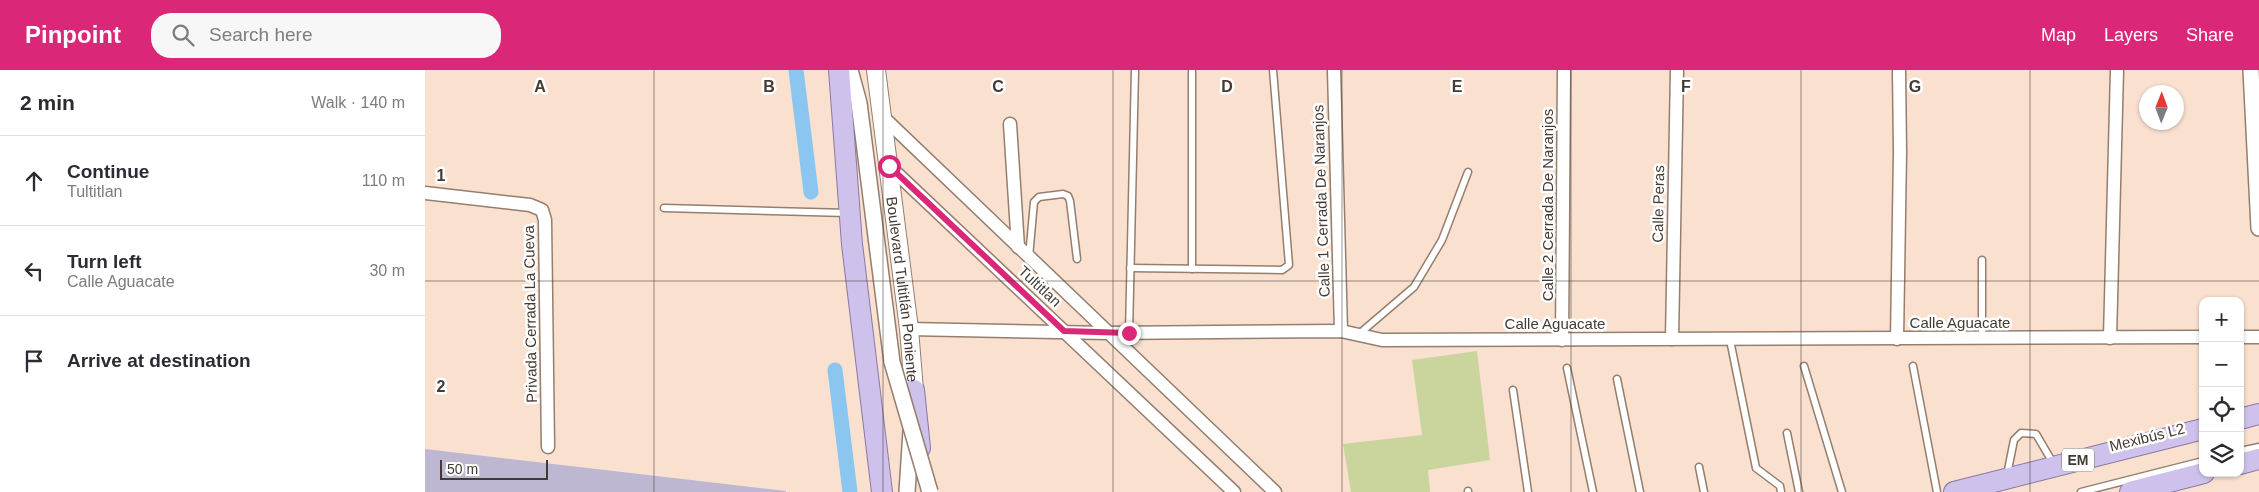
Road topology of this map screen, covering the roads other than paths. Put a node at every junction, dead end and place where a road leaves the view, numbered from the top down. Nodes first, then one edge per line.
1 (839, 70) edge
2 (850, 70) edge
3 (876, 70) edge
4 (1135, 70) edge
5 (1192, 70) edge
6 (1273, 70) edge
7 (1334, 70) edge
8 (1564, 70) edge
9 (1677, 70) edge
10 (1899, 70) edge
11 (2117, 70) edge
12 (2251, 70) edge
13 (883, 117) junction
14 (1010, 124) dead end
15 (889, 166) junction
16 (1468, 172) dead end
17 (425, 194) edge
18 (664, 208) dead end
19 (850, 213) junction
20 (2259, 228) edge
21 (1018, 247) junction
22 (1029, 258) junction
23 (1077, 259) dead end
24 (1982, 260) dead end
25 (1130, 268) junction
26 (1192, 269) junction
27 (909, 329) junction
28 (1064, 331) junction
29 (1341, 331) junction
30 (1108, 333) junction
31 (1129, 333) junction
32 (1358, 335) junction
33 (2199, 337) edge
34 (2244, 337) edge
35 (2259, 337) edge
36 (1982, 338) junction
37 (2110, 338) junction
38 (1672, 339) junction
39 (1897, 339) junction
40 (1562, 340) junction
41 (1730, 340) junction
42 (1804, 366) dead end
43 (1913, 366) dead end
44 (1567, 368) dead end
45 (1617, 379) dead end
46 (914, 390) junction
47 (1513, 390) dead end
48 (2259, 414) edge
49 (2244, 418) edge
50 (2259, 421) edge
51 (2244, 425) edge
52 (2199, 430) edge
53 (1787, 433) dead end
54 (2199, 437) edge
55 (549, 447) dead end
56 (2259, 447) edge
57 (2244, 450) edge
58 (2259, 459) edge
59 (2199, 462) edge
60 (2244, 463) edge
61 (2055, 466) junction
62 (1699, 468) dead end
63 (2199, 474) edge
64 (2006, 479) junction
65 (882, 492) edge
66 (907, 492) edge
67 (925, 492) edge
68 (930, 492) edge
69 (1234, 492) edge
70 (1275, 492) edge
71 (1528, 492) edge
72 (1593, 492) edge
73 (1640, 492) edge
74 (1704, 492) edge
75 (1781, 492) edge
76 (1799, 492) edge
77 (1842, 492) edge
78 (1937, 492) edge
79 (1954, 492) edge
80 (1981, 492) edge
81 (2081, 492) edge
82 (2130, 492) edge

1 - 19 main road
2 - 68 street, Boulevard Tultitlán Poniente, bridge
3 - 13 main road, Boulevard Tultitlán Poniente
4 - 25 lane
5 - 26 lane
6 - 26 lane
7 - 29 street, Calle 1 Cerrada De Naranjos
8 - 40 street, Calle 2 Cerrada De Naranjos
9 - 38 street, Calle Peras
10 - 39 street
11 - 37 street
12 - 20 street
13 - 15 main road, Boulevard Tultitlán Poniente
13 - 21 street, Tultitlan
14 - 21 street, Tultitlan
15 - 27 main road, Boulevard Tultitlán Poniente
15 - 28 street, Tultitlan
16 - 32 lane
17 - 55 street, Privada Cerrada La Cueva
18 - 19 lane
19 - 65 main road
21 - 22 street, Tultitlan
22 - 23 lane
22 - 30 street, Tultitlan
24 - 36 lane
25 - 26 lane
25 - 31 lane
27 - 28 street, Calle Aguacate
27 - 46 main road, Boulevard Tultitlán Poniente
28 - 30 street, Calle Aguacate
28 - 69 street, Tultitlan
29 - 31 street, Calle Aguacate
29 - 32 street, Calle Aguacate
30 - 31 street, Calle Aguacate
30 - 70 street, Tultitlan
32 - 40 street, Calle Aguacate
33 - 37 street, Calle Aguacate
34 - 35 street
36 - 37 street, Calle Aguacate
36 - 39 street, Calle Aguacate
38 - 40 street, Calle Aguacate
38 - 41 street, Calle Aguacate
39 - 41 street, Calle Aguacate
41 - 75 lane
42 - 77 lane
43 - 78 lane
44 - 72 lane
45 - 73 lane
46 - 66 street
46 - 67 main road
47 - 71 lane
48 - 49 main road
50 - 51 lane
52 - 61 main road, EM
53 - 76 lane
54 - 80 lane, Mexibús L2
56 - 57 lane
58 - 60 main road
59 - 81 lane
61 - 64 main road, EM
61 - 64 lane
62 - 74 lane
63 - 82 main road
64 - 79 main road, EM

